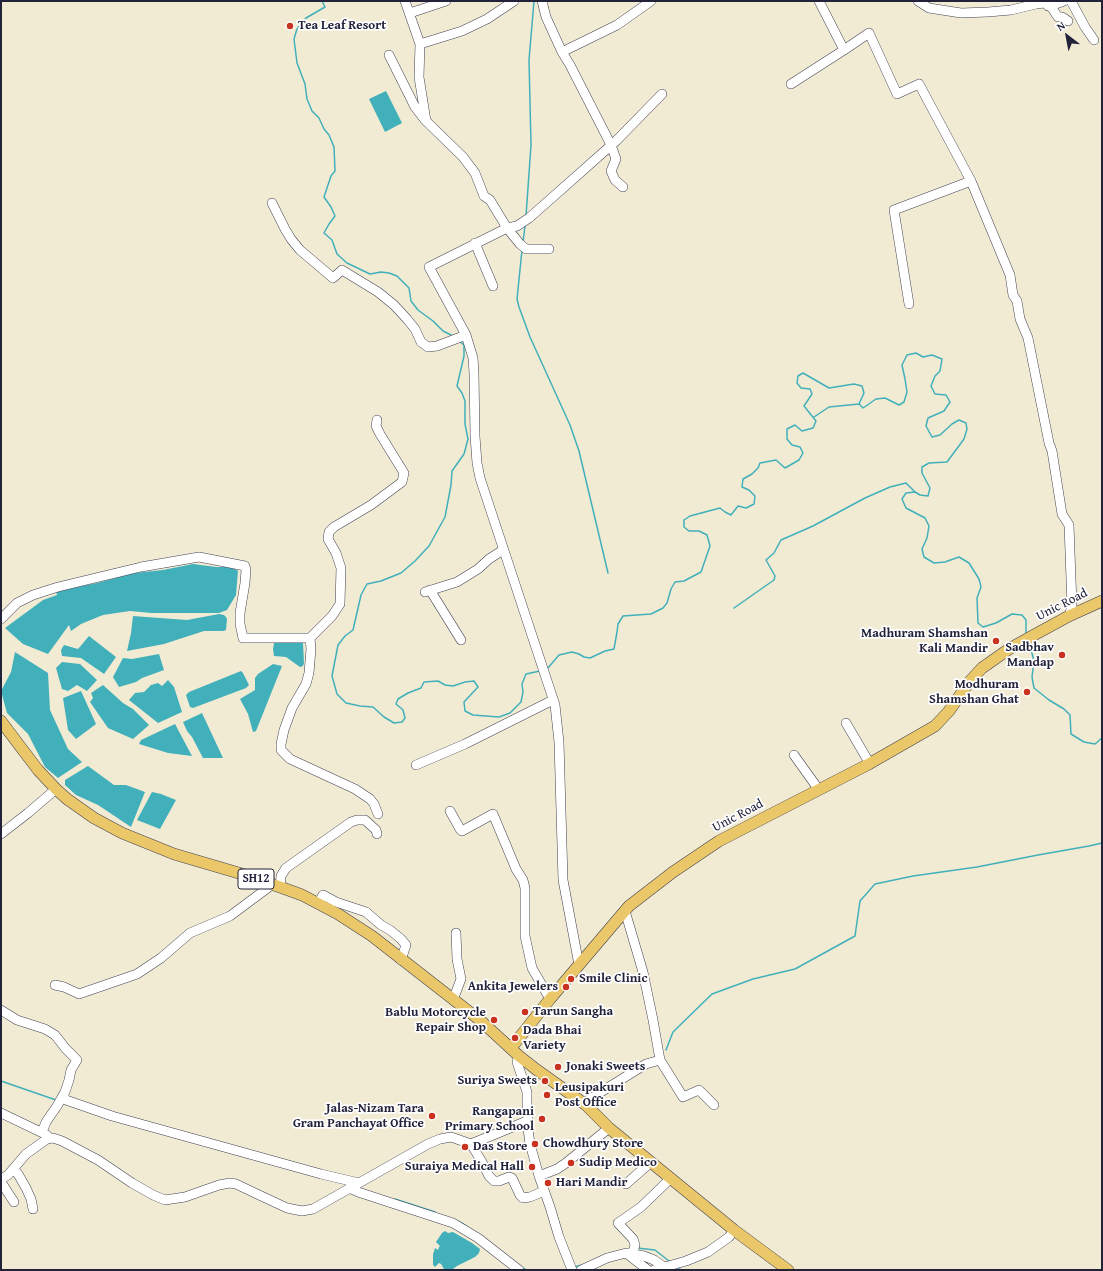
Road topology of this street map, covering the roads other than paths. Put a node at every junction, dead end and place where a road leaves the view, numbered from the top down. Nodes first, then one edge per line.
1 (405, 1) edge
2 (446, 1) edge
3 (514, 1) edge
4 (542, 1) edge
5 (652, 1) edge
6 (819, 1) edge
7 (918, 1) edge
8 (1064, 1) edge
9 (1071, 1) edge
10 (1048, 6) junction
11 (410, 13) junction
12 (1068, 21) dead end
13 (1094, 40) dead end
14 (420, 44) junction
15 (844, 50) junction
16 (562, 52) junction
17 (389, 55) dead end
18 (791, 84) dead end
19 (662, 94) dead end
20 (426, 121) junction
21 (611, 145) junction
22 (971, 181) junction
23 (623, 187) dead end
24 (272, 203) dead end
25 (507, 228) junction
26 (475, 243) junction
27 (549, 249) dead end
28 (493, 286) dead end
29 (909, 304) dead end
30 (464, 335) junction
31 (377, 420) dead end
32 (503, 550) junction
33 (1102, 600) edge
34 (1069, 616) junction
35 (1, 619) edge
36 (310, 638) junction
37 (461, 640) dead end
38 (553, 700) junction
39 (1, 721) edge
40 (846, 723) dead end
41 (794, 755) dead end
42 (870, 764) junction
43 (416, 765) dead end
44 (56, 789) junction
45 (819, 790) junction
46 (450, 811) dead end
47 (378, 814) dead end
48 (1, 834) edge
49 (377, 834) dead end
50 (277, 886) junction
51 (318, 904) junction
52 (625, 911) junction
53 (456, 933) dead end
54 (401, 960) junction
55 (579, 965) junction
56 (55, 985) dead end
57 (550, 998) junction
58 (453, 1000) junction
59 (1, 1010) edge
60 (515, 1052) junction
61 (660, 1060) junction
62 (61, 1100) junction
63 (586, 1105) junction
64 (714, 1105) dead end
65 (1, 1113) edge
66 (527, 1121) junction
67 (609, 1128) junction
68 (42, 1132) junction
69 (53, 1138) junction
70 (471, 1144) junction
71 (650, 1163) junction
72 (12, 1169) junction
73 (539, 1176) junction
74 (1, 1179) edge
75 (670, 1179) junction
76 (1, 1182) edge
77 (358, 1183) junction
78 (626, 1184) dead end
79 (349, 1188) junction
80 (544, 1191) junction
81 (14, 1202) dead end
82 (33, 1209) dead end
83 (734, 1230) junction
84 (632, 1250) junction
85 (671, 1265) junction
86 (571, 1268) edge
87 (519, 1270) edge
88 (581, 1270) edge
89 (648, 1270) edge
90 (654, 1270) edge
91 (788, 1270) edge

1 - 11 street
2 - 11 street
3 - 14 street
4 - 16 street
5 - 16 street
6 - 15 street
7 - 10 street
8 - 10 street
9 - 13 street
10 - 12 street
11 - 14 street
14 - 20 street
15 - 18 street
15 - 22 street
16 - 21 street
17 - 20 street
19 - 21 street
20 - 25 street
21 - 23 street
21 - 25 street
22 - 29 street
22 - 34 street
24 - 30 street
25 - 26 street
25 - 27 street
26 - 28 street
26 - 30 street
30 - 32 street
31 - 36 street
32 - 37 street
32 - 38 street
33 - 34 main road, Unic Road
34 - 42 main road, Unic Road
35 - 36 street
36 - 47 street
38 - 43 street
38 - 55 street
39 - 44 main road, SH12
40 - 42 street
41 - 45 street
42 - 45 main road, Unic Road
44 - 48 street
44 - 50 main road, SH12
45 - 52 main road, Unic Road
46 - 57 street
49 - 50 street
50 - 51 main road, SH12
50 - 56 street
51 - 54 main road, SH12
51 - 54 street
52 - 55 main road, Unic Road
52 - 61 street
53 - 58 street
54 - 58 main road, SH12
55 - 57 main road, Unic Road
57 - 60 main road, Unic Road
58 - 60 main road, SH12
59 - 62 street
60 - 63 main road, SH12
60 - 66 street
61 - 63 street
61 - 64 street
62 - 68 street
62 - 77 street
63 - 67 main road, SH12
65 - 68 street
66 - 70 street
66 - 73 street
67 - 71 main road, SH12
67 - 73 street
68 - 69 street
69 - 72 street
69 - 79 street
70 - 77 street
70 - 80 street
71 - 75 main road, SH12
71 - 78 street
72 - 74 street
72 - 82 street
73 - 80 street
75 - 83 main road, SH12
75 - 84 street
76 - 81 street
77 - 79 street
79 - 87 street
80 - 86 street
83 - 85 street
83 - 91 main road, SH12
84 - 85 street
84 - 88 street
84 - 89 street
85 - 90 street

